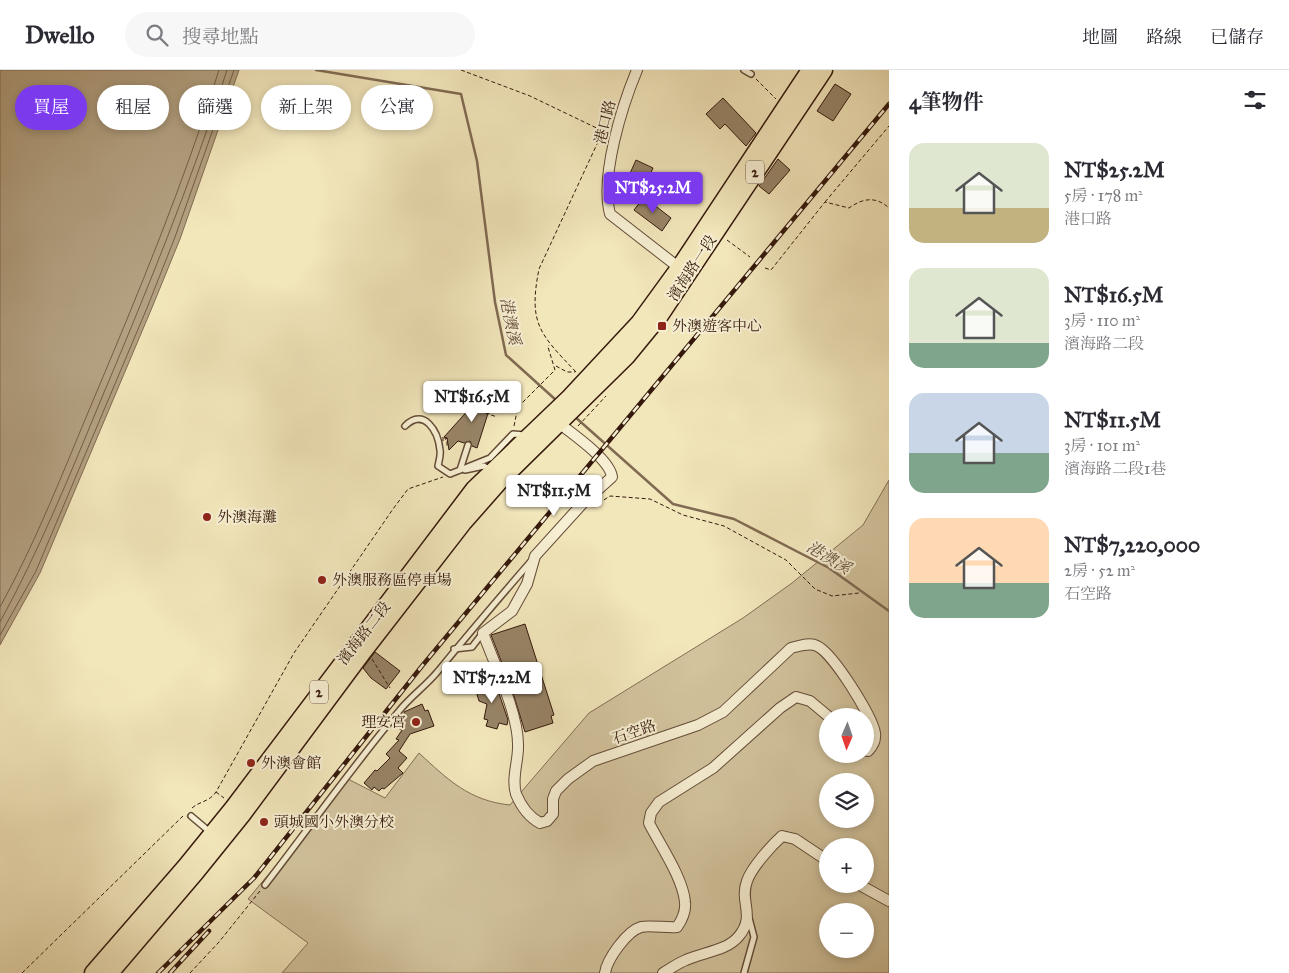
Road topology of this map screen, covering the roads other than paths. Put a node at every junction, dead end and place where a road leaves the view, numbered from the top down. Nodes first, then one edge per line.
1 (637, 70) edge
2 (744, 70) edge
3 (810, 70) edge
4 (824, 70) edge
5 (751, 74) road end
6 (789, 110) junction
7 (746, 175) junction
8 (684, 272) junction
9 (554, 419) junction
10 (405, 426) dead end
11 (468, 445) dead end
12 (486, 467) junction
13 (460, 470) junction
14 (458, 520) junction
15 (535, 556) junction
16 (483, 634) junction
17 (454, 649) junction
18 (819, 708) edge
19 (861, 708) edge
20 (874, 732) edge
21 (874, 745) edge
22 (235, 808) junction
23 (191, 816) dead end
24 (212, 834) junction
25 (819, 855) edge
26 (265, 885) road end
27 (874, 893) edge
28 (889, 901) edge
29 (749, 917) junction
30 (99, 972) edge
31 (605, 973) edge
32 (663, 973) edge
33 (744, 973) edge

1 - 8 street, 港口路
2 - 5 lane
3 - 6 main road, 濱海路一段 / 2
4 - 6 main road, 濱海路一段 / 2
6 - 7 main road, 濱海路一段 / 2
7 - 8 main road, 濱海路一段 / 2
7 - 8 main road, 濱海路一段 / 2
8 - 9 main road, 濱海路一段 / 2
9 - 12 main road, 濱海路二段 / 2
9 - 14 main road, 濱海路二段 / 2
9 - 15 street
10 - 13 lane
11 - 13 lane
12 - 13 lane
12 - 13 lane
12 - 14 main road, 濱海路二段 / 2
14 - 22 main road, 濱海路二段 / 2
15 - 16 street
15 - 17 lane
16 - 17 lane
16 - 19 street, 石空路
17 - 26 lane
18 - 31 street
20 - 21 street, 石空路
22 - 24 main road, 濱海路二段 / 2
22 - 30 main road, 濱海路二段 / 2
23 - 24 lane
24 - 30 main road, 濱海路二段 / 2
25 - 29 street
27 - 28 street
29 - 32 street
29 - 33 lane

